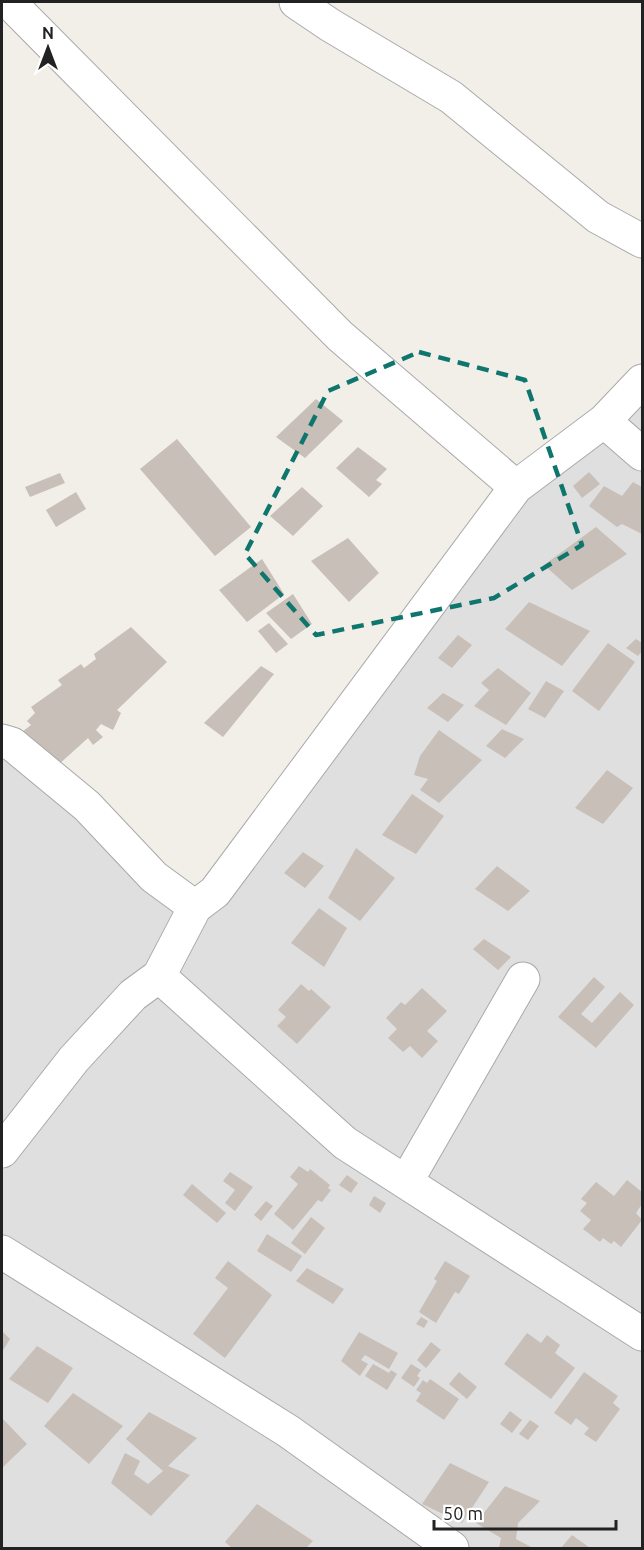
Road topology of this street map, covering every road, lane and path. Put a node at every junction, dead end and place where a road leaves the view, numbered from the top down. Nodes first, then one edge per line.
1 (9, 2) edge
2 (296, 2) edge
3 (642, 242) edge
4 (642, 381) edge
5 (604, 420) junction
6 (642, 454) edge
7 (516, 487) junction
8 (2, 741) edge
9 (195, 907) junction
10 (159, 976) junction
11 (523, 979) dead end
12 (2, 1151) edge
13 (406, 1182) junction
14 (2, 1252) edge
15 (642, 1334) edge
16 (452, 1548) edge

1 - 7 street
2 - 3 street
4 - 5 street
5 - 6 street
5 - 7 street
7 - 9 street
8 - 9 street
9 - 10 street
10 - 12 street
10 - 13 street
11 - 13 street
13 - 15 street
14 - 16 street

